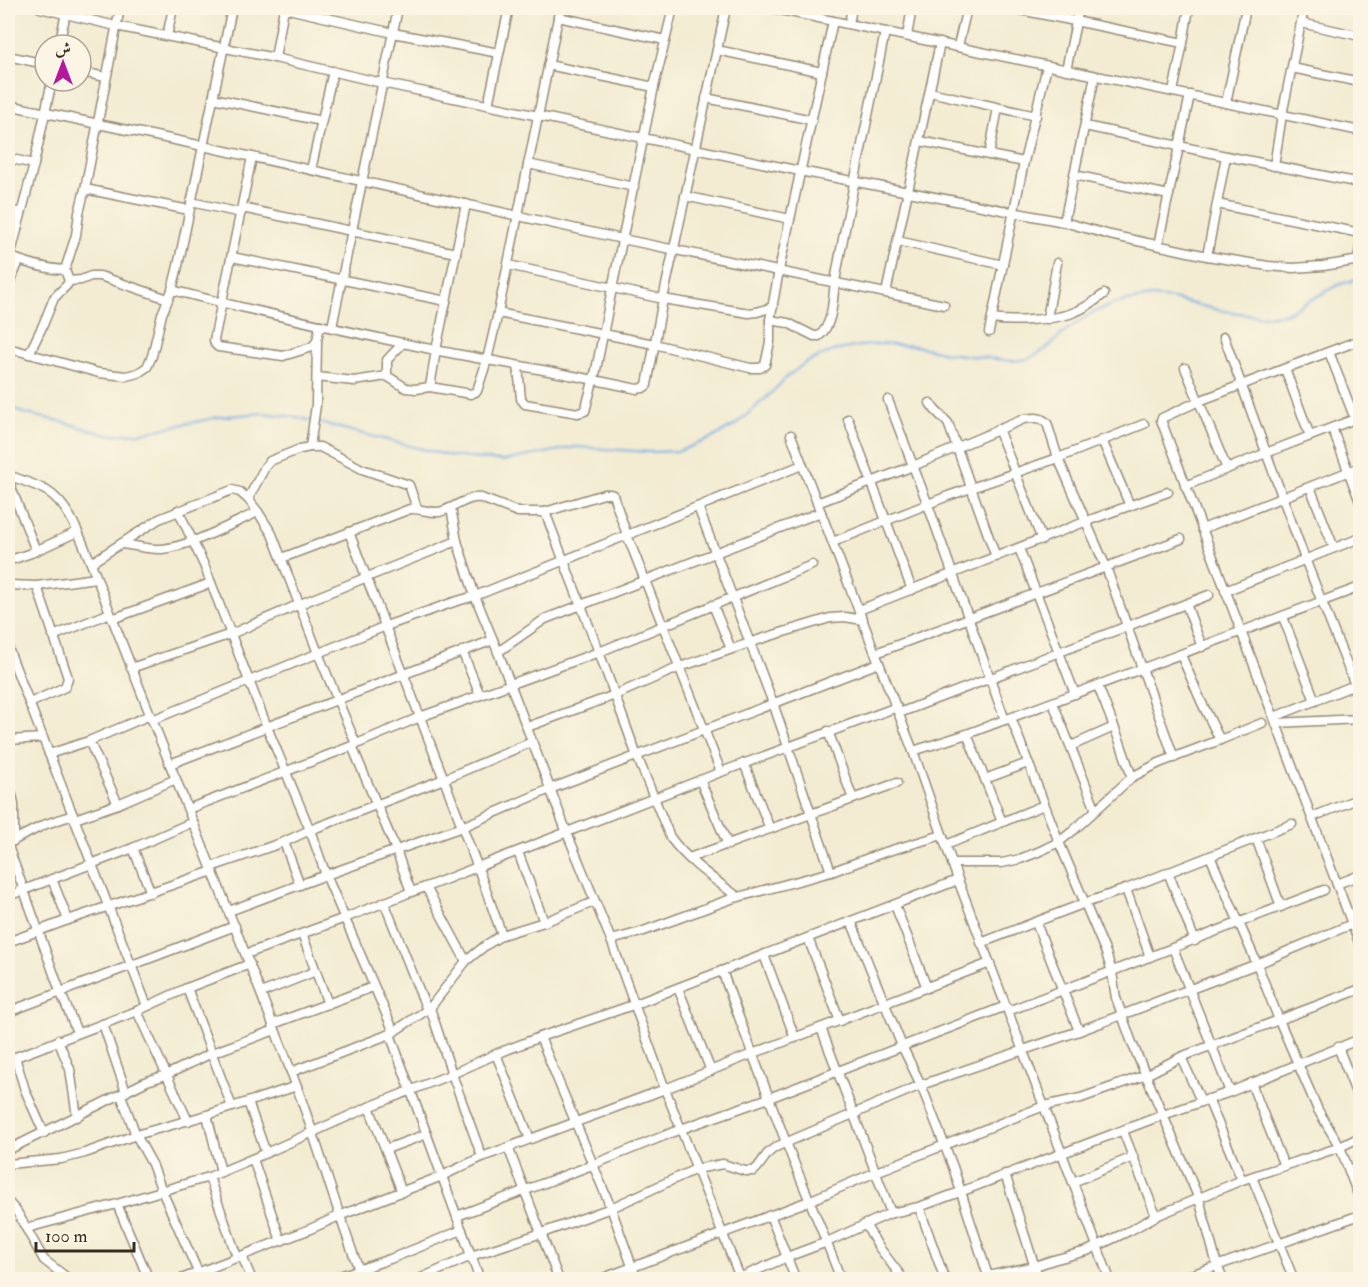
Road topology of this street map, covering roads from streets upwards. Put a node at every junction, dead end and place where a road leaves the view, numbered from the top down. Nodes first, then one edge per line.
1 (40, 8) edge
2 (120, 8) edge
3 (173, 8) edge
4 (232, 8) edge
5 (284, 8) edge
6 (398, 8) edge
7 (509, 8) edge
8 (560, 8) edge
9 (673, 8) edge
10 (726, 8) edge
11 (771, 8) edge
12 (852, 8) edge
13 (912, 8) edge
14 (967, 8) edge
15 (1011, 8) edge
16 (1079, 8) edge
17 (1189, 8) edge
18 (1246, 8) edge
19 (1304, 8) edge
20 (66, 10) edge
21 (558, 18) junction
22 (832, 21) junction
23 (1076, 22) junction
24 (1301, 23) junction
25 (849, 24) junction
26 (116, 26) junction
27 (885, 32) junction
28 (61, 33) edge
29 (393, 33) junction
30 (166, 36) junction
31 (907, 36) junction
32 (1360, 36) edge
33 (665, 40) junction
34 (940, 43) junction
35 (1184, 43) junction
36 (958, 46) junction
37 (224, 47) junction
38 (717, 50) junction
39 (499, 53) junction
40 (8, 56) edge
41 (275, 58) junction
42 (33, 61) edge
43 (548, 65) junction
44 (1047, 66) junction
45 (1292, 68) junction
46 (1066, 70) junction
47 (333, 71) junction
48 (822, 72) junction
49 (93, 74) edge
50 (1095, 76) junction
51 (106, 77) junction
52 (1360, 82) edge
53 (382, 83) junction
54 (654, 87) junction
55 (930, 92) junction
56 (1173, 92) junction
57 (49, 93) edge
58 (1190, 95) junction
59 (213, 98) junction
60 (706, 98) junction
61 (1226, 103) junction
62 (8, 105) edge
63 (488, 105) junction
64 (998, 108) junction
65 (45, 113) junction
66 (1282, 115) junction
67 (537, 116) junction
68 (1036, 116) junction
69 (812, 120) junction
70 (321, 121) junction
71 (97, 124) junction
72 (1085, 126) junction
73 (1360, 131) edge
74 (644, 137) junction
75 (920, 141) junction
76 (203, 146) junction
77 (1180, 147) junction
78 (695, 148) junction
79 (988, 155) junction
80 (1226, 156) junction
81 (252, 157) junction
82 (8, 158) edge
83 (1024, 162) junction
84 (34, 164) junction
85 (528, 165) junction
86 (1274, 166) junction
87 (311, 170) junction
88 (800, 171) junction
89 (1074, 175) junction
90 (362, 181) junction
91 (854, 181) junction
92 (1360, 183) edge
93 (634, 187) junction
94 (85, 189) junction
95 (909, 192) junction
96 (1169, 195) junction
97 (685, 196) junction
98 (466, 204) junction
99 (1217, 204) junction
100 (190, 206) junction
101 (8, 210) edge
102 (241, 210) junction
103 (1014, 212) junction
104 (21, 213) junction
105 (518, 216) junction
106 (790, 219) junction
107 (1064, 222) junction
108 (351, 231) junction
109 (1360, 232) edge
110 (622, 239) junction
111 (898, 241) junction
112 (1158, 245) junction
113 (1360, 247) edge
114 (673, 249) junction
115 (456, 253) junction
116 (232, 256) junction
117 (1207, 256) junction
118 (9, 257) edge
119 (1359, 260) edge
120 (19, 261) junction
121 (1057, 263) dead end
122 (507, 265) junction
123 (1003, 265) junction
124 (65, 270) junction
125 (779, 270) junction
126 (342, 279) junction
127 (69, 281) junction
128 (834, 283) junction
129 (8, 287) edge
130 (612, 289) junction
131 (886, 292) junction
132 (170, 294) junction
133 (1104, 294) dead end
134 (663, 299) junction
135 (446, 301) junction
136 (223, 303) junction
137 (944, 305) dead end
138 (773, 307) junction
139 (498, 313) junction
140 (992, 319) junction
141 (1047, 319) junction
142 (770, 320) junction
143 (320, 326) junction
144 (332, 327) junction
145 (989, 332) dead end
146 (603, 334) junction
147 (1224, 337) dead end
148 (1360, 340) edge
149 (317, 341) junction
150 (403, 343) junction
151 (654, 344) junction
152 (8, 348) edge
153 (436, 350) junction
154 (1329, 352) junction
155 (28, 354) junction
156 (488, 360) junction
157 (518, 366) junction
158 (1185, 368) dead end
159 (1285, 369) junction
160 (387, 376) junction
161 (317, 377) junction
162 (593, 379) junction
163 (1242, 386) junction
164 (430, 387) junction
165 (888, 400) dead end
166 (1199, 402) junction
167 (930, 403) dead end
168 (1358, 418) edge
169 (848, 419) dead end
170 (1144, 424) dead end
171 (1332, 428) junction
172 (998, 429) junction
173 (791, 435) dead end
174 (1310, 436) junction
175 (1102, 441) junction
176 (310, 447) junction
177 (956, 448) junction
178 (1266, 453) junction
179 (1058, 458) junction
180 (802, 465) junction
181 (913, 466) junction
182 (1360, 467) edge
183 (1227, 469) junction
184 (1349, 472) junction
185 (1015, 473) junction
186 (8, 475) edge
187 (8, 480) edge
188 (872, 482) junction
189 (1185, 486) junction
190 (1310, 487) junction
191 (972, 488) junction
192 (1168, 492) dead end
193 (1282, 498) junction
194 (248, 499) junction
195 (1360, 502) edge
196 (17, 505) junction
197 (928, 505) junction
198 (1130, 506) junction
199 (698, 507) junction
200 (417, 508) junction
201 (451, 508) junction
202 (819, 508) junction
203 (178, 510) junction
204 (8, 512) edge
205 (258, 512) junction
206 (545, 512) junction
207 (886, 521) junction
208 (1087, 521) junction
209 (1202, 529) junction
210 (77, 532) junction
211 (349, 532) junction
212 (627, 535) junction
213 (1360, 538) edge
214 (1181, 539) dead end
215 (457, 540) junction
216 (1042, 540) junction
217 (193, 541) junction
218 (832, 542) junction
219 (121, 544) junction
220 (1019, 548) junction
221 (1334, 548) junction
222 (36, 551) junction
223 (716, 553) junction
224 (996, 557) junction
225 (282, 558) junction
226 (1305, 559) junction
227 (8, 561) edge
228 (563, 561) junction
229 (91, 563) junction
230 (812, 565) dead end
231 (1106, 567) junction
232 (953, 574) junction
233 (366, 577) junction
234 (96, 578) junction
235 (645, 579) junction
236 (211, 583) junction
237 (8, 585) edge
238 (37, 586) junction
239 (1360, 587) edge
240 (912, 590) junction
241 (1225, 591) junction
242 (1036, 593) junction
243 (1209, 595) dead end
244 (475, 596) junction
245 (732, 597) junction
246 (1323, 602) junction
247 (300, 604) junction
248 (1186, 604) junction
249 (581, 605) junction
250 (713, 605) junction
251 (859, 610) junction
252 (111, 616) junction
253 (1283, 617) junction
254 (968, 618) junction
255 (863, 620) junction
256 (663, 625) junction
257 (386, 626) junction
258 (1126, 627) junction
259 (1241, 633) junction
260 (231, 634) junction
261 (53, 636) junction
262 (493, 640) junction
263 (750, 642) junction
264 (1202, 647) junction
265 (731, 649) junction
266 (462, 651) junction
267 (498, 652) junction
268 (599, 652) junction
269 (1059, 652) junction
270 (8, 653) edge
271 (318, 653) junction
272 (876, 654) junction
273 (1181, 655) junction
274 (879, 663) junction
275 (131, 668) junction
276 (680, 668) junction
277 (1143, 670) junction
278 (403, 674) junction
279 (990, 678) junction
280 (249, 682) junction
281 (510, 684) junction
282 (1358, 684) edge
283 (1098, 686) junction
284 (1075, 694) junction
285 (480, 695) junction
286 (615, 695) junction
287 (338, 699) junction
288 (1315, 701) junction
289 (772, 703) junction
290 (1053, 703) junction
291 (30, 704) junction
292 (898, 710) junction
293 (151, 717) junction
294 (420, 717) junction
295 (1008, 719) junction
296 (1360, 719) edge
297 (1275, 720) junction
298 (1262, 723) dead end
299 (267, 727) junction
300 (527, 727) junction
301 (1114, 727) junction
302 (705, 729) junction
303 (828, 731) junction
304 (967, 734) junction
305 (43, 738) junction
306 (8, 740) edge
307 (89, 741) junction
308 (1220, 741) junction
309 (532, 742) junction
310 (354, 745) junction
311 (788, 746) junction
312 (1071, 746) junction
313 (913, 751) junction
314 (49, 754) junction
315 (637, 756) junction
316 (1174, 758) junction
317 (744, 763) junction
318 (1028, 763) junction
319 (170, 764) junction
320 (285, 771) junction
321 (721, 772) junction
322 (1132, 777) junction
323 (176, 779) junction
324 (444, 779) junction
325 (985, 779) junction
326 (700, 780) junction
327 (8, 783) edge
328 (897, 783) dead end
329 (550, 789) junction
330 (1359, 798) edge
331 (654, 799) junction
332 (853, 799) junction
333 (118, 804) junction
334 (376, 804) junction
335 (1044, 805) junction
336 (188, 808) junction
337 (1360, 808) edge
338 (1096, 810) junction
339 (811, 814) junction
340 (74, 817) junction
341 (1311, 817) junction
342 (193, 822) junction
343 (1002, 822) junction
344 (1292, 824) dead end
345 (462, 827) junction
346 (770, 829) junction
347 (310, 830) junction
348 (567, 833) junction
349 (942, 834) junction
350 (1256, 838) junction
351 (284, 842) junction
352 (1059, 842) junction
353 (10, 843) edge
354 (728, 845) junction
355 (946, 845) junction
356 (134, 848) junction
357 (396, 850) junction
358 (518, 852) junction
359 (1210, 856) junction
360 (689, 858) junction
361 (952, 863) junction
362 (92, 864) junction
363 (478, 868) junction
364 (212, 869) junction
365 (831, 872) junction
366 (1168, 872) junction
367 (326, 875) junction
368 (1360, 875) edge
369 (52, 879) junction
370 (958, 880) junction
371 (1337, 884) junction
372 (300, 885) junction
373 (426, 888) junction
374 (1126, 889) junction
375 (24, 890) junction
376 (1324, 891) dead end
377 (411, 892) junction
378 (151, 893) junction
379 (8, 896) edge
380 (738, 897) junction
381 (384, 902) junction
382 (594, 902) junction
383 (1085, 903) junction
384 (895, 905) junction
385 (108, 907) junction
386 (1281, 907) junction
387 (229, 911) junction
388 (345, 918) junction
389 (68, 920) junction
390 (850, 921) junction
391 (544, 922) junction
392 (1036, 923) junction
393 (1239, 924) junction
394 (235, 926) junction
395 (1356, 928) edge
396 (39, 930) junction
397 (302, 934) junction
398 (502, 935) junction
399 (807, 938) junction
400 (611, 940) junction
401 (1195, 940) junction
402 (8, 942) edge
403 (981, 943) junction
404 (1360, 945) edge
405 (1173, 948) junction
406 (246, 954) junction
407 (764, 955) junction
408 (1150, 957) junction
409 (466, 961) junction
410 (250, 963) junction
411 (990, 963) junction
412 (1257, 963) junction
413 (131, 965) junction
414 (722, 971) junction
415 (316, 972) junction
416 (1112, 972) junction
417 (373, 987) junction
418 (187, 988) junction
419 (678, 988) junction
420 (927, 988) junction
421 (1189, 989) junction
422 (1063, 990) junction
423 (1358, 990) dead end
424 (60, 991) junction
425 (261, 993) junction
426 (328, 1004) junction
427 (884, 1004) junction
428 (147, 1005) junction
429 (633, 1005) junction
430 (428, 1009) junction
431 (1007, 1009) junction
432 (137, 1011) junction
433 (8, 1012) edge
434 (1122, 1015) junction
435 (1279, 1020) junction
436 (840, 1021) junction
437 (103, 1024) junction
438 (274, 1027) junction
439 (821, 1028) junction
440 (1078, 1031) junction
441 (77, 1032) junction
442 (392, 1033) junction
443 (540, 1037) junction
444 (795, 1038) junction
445 (1360, 1039) edge
446 (58, 1040) junction
447 (902, 1046) junction
448 (1212, 1046) junction
449 (1338, 1047) junction
450 (1023, 1050) junction
451 (212, 1053) junction
452 (496, 1054) junction
453 (752, 1054) junction
454 (1181, 1057) junction
455 (11, 1058) edge
456 (1299, 1064) junction
457 (291, 1071) junction
458 (711, 1071) junction
459 (838, 1071) junction
460 (452, 1074) junction
461 (166, 1075) junction
462 (1146, 1075) junction
463 (1251, 1083) junction
464 (921, 1085) junction
465 (297, 1086) junction
466 (665, 1089) junction
467 (411, 1090) junction
468 (1230, 1092) junction
469 (124, 1093) junction
470 (769, 1098) junction
471 (1204, 1100) junction
472 (248, 1102) junction
473 (1360, 1103) edge
474 (1044, 1106) junction
475 (232, 1107) junction
476 (369, 1107) junction
477 (854, 1113) junction
478 (207, 1115) junction
479 (1163, 1115) junction
480 (77, 1117) junction
481 (188, 1121) junction
482 (575, 1122) junction
483 (681, 1129) junction
484 (313, 1131) junction
485 (1123, 1131) junction
486 (44, 1133) junction
487 (427, 1134) junction
488 (136, 1135) junction
489 (1360, 1137) edge
490 (531, 1139) junction
491 (786, 1142) junction
492 (944, 1146) junction
493 (508, 1147) junction
494 (1340, 1147) junction
495 (386, 1149) junction
496 (8, 1150) edge
497 (266, 1153) junction
498 (1062, 1153) junction
499 (482, 1157) junction
500 (1133, 1157) junction
501 (253, 1159) junction
502 (8, 1164) edge
503 (592, 1165) junction
504 (1284, 1166) junction
505 (696, 1169) junction
506 (221, 1172) junction
507 (876, 1172) junction
508 (1005, 1174) junction
509 (442, 1176) junction
510 (209, 1177) junction
511 (1252, 1177) junction
512 (1242, 1180) junction
513 (1073, 1182) junction
514 (524, 1190) junction
515 (162, 1191) junction
516 (402, 1192) junction
517 (960, 1192) junction
518 (1199, 1199) junction
519 (1360, 1200) edge
520 (809, 1201) junction
521 (8, 1202) edge
522 (117, 1204) junction
523 (919, 1207) junction
524 (611, 1208) junction
525 (891, 1213) junction
526 (770, 1215) junction
527 (1360, 1215) edge
528 (339, 1216) junction
529 (457, 1216) junction
530 (1156, 1216) junction
531 (866, 1224) junction
532 (27, 1228) junction
533 (462, 1230) junction
534 (542, 1233) junction
535 (722, 1233) junction
536 (281, 1241) junction
537 (827, 1242) junction
538 (1278, 1244) junction
539 (1097, 1247) junction
540 (471, 1256) junction
541 (240, 1257) junction
542 (787, 1257) junction
543 (1217, 1265) junction
544 (632, 1266) junction
545 (1035, 1266) junction
546 (209, 1268) junction
547 (359, 1270) junction
548 (198, 1272) junction
549 (985, 1278) edge
550 (738, 1279) edge
551 (70, 1280) edge
552 (149, 1280) edge
553 (179, 1280) edge
554 (206, 1280) edge
555 (252, 1280) edge
556 (328, 1280) edge
557 (363, 1280) edge
558 (417, 1280) edge
559 (480, 1280) edge
560 (559, 1280) edge
561 (598, 1280) edge
562 (637, 1280) edge
563 (796, 1280) edge
564 (841, 1280) edge
565 (904, 1280) edge
566 (945, 1280) edge
567 (1040, 1280) edge
568 (1110, 1280) edge
569 (1177, 1280) edge
570 (1223, 1280) edge
571 (1294, 1280) edge

1 - 20 street
2 - 26 street
3 - 30 street
4 - 37 street
5 - 29 street
5 - 41 street
6 - 29 street
7 - 39 street
8 - 21 street
9 - 33 street
10 - 38 street
11 - 22 street
12 - 25 street
13 - 31 street
14 - 36 street
15 - 23 street
16 - 23 street
17 - 35 street
18 - 61 street
19 - 24 street
20 - 26 street
20 - 28 street
21 - 33 street
21 - 43 street
22 - 25 street
22 - 48 street
23 - 35 street
23 - 46 street
24 - 32 street
24 - 45 street
25 - 27 street
26 - 30 street
26 - 51 street
27 - 31 street
27 - 91 street
29 - 39 street
29 - 53 street
30 - 37 street
31 - 34 street
33 - 54 street
34 - 36 street
34 - 55 street
35 - 56 street
36 - 44 street
37 - 41 street
37 - 59 street
38 - 48 street
38 - 60 street
39 - 63 street
40 - 42 street
41 - 47 street
43 - 54 street
43 - 67 street
44 - 46 street
44 - 68 street
45 - 52 street
45 - 66 street
46 - 50 street
47 - 53 street
47 - 70 street
48 - 69 street
49 - 51 street
50 - 56 street
50 - 72 street
51 - 71 street
53 - 63 street
53 - 90 street
54 - 74 street
55 - 64 street
55 - 75 street
56 - 58 street
57 - 65 street
58 - 61 street
58 - 77 street
59 - 70 street
59 - 76 street
60 - 69 street
60 - 78 street
61 - 66 street
62 - 65 street
63 - 67 street
64 - 68 street
64 - 79 street
65 - 71 street
65 - 84 street
66 - 73 street
66 - 86 street
67 - 74 street
67 - 85 street
68 - 83 street
69 - 88 street
70 - 87 street
71 - 76 street
71 - 94 street
72 - 77 street
72 - 89 street
74 - 78 street
74 - 93 street
75 - 79 street
75 - 95 street
76 - 81 street
76 - 100 street
77 - 80 street
77 - 96 street
78 - 88 street
78 - 97 street
79 - 83 street
80 - 86 street
80 - 99 street
81 - 87 street
81 - 102 street
82 - 84 street
83 - 103 street
84 - 104 street
85 - 93 street
85 - 105 street
86 - 92 street
87 - 90 street
88 - 91 street
88 - 106 street
89 - 96 street
89 - 107 street
90 - 98 street
90 - 108 street
91 - 95 street
91 - 128 street
93 - 110 street
94 - 100 street
94 - 124 street
95 - 103 street
95 - 111 street
96 - 112 street
97 - 106 street
97 - 114 street
98 - 105 street
98 - 115 street
99 - 109 street
99 - 117 street
100 - 102 street
100 - 132 street
101 - 104 street
102 - 108 street
102 - 116 street
103 - 107 street
103 - 123 street
104 - 118 street
105 - 110 street
105 - 122 street
106 - 125 street
107 - 112 street
108 - 115 street
108 - 126 street
110 - 114 street
110 - 130 street
111 - 123 street
111 - 131 street
112 - 117 street
113 - 119 street
114 - 125 street
114 - 134 street
115 - 135 street
116 - 126 street
116 - 136 street
117 - 119 street
118 - 120 street
120 - 124 street
120 - 129 street
121 - 141 street
122 - 130 street
122 - 139 street
123 - 140 street
124 - 127 street
125 - 128 street
125 - 138 street
126 - 135 street
126 - 144 street
127 - 132 street
127 - 155 street
128 - 131 street
128 - 142 street
130 - 134 street
130 - 146 street
131 - 137 street
132 - 136 street
132 - 155 street
133 - 141 street
134 - 138 street
134 - 151 street
135 - 153 street
136 - 143 street
136 - 149 street
138 - 142 street
139 - 146 street
139 - 156 street
140 - 141 street
140 - 145 street
142 - 151 street
143 - 144 street
143 - 149 street
144 - 150 street
146 - 151 street
146 - 162 street
147 - 163 street
148 - 154 street
149 - 161 street
150 - 153 street
150 - 160 street
151 - 162 street
152 - 155 street
153 - 156 street
153 - 164 street
154 - 159 street
154 - 168 street
156 - 157 street
156 - 164 street
157 - 162 street
157 - 162 street
158 - 166 street
159 - 163 street
159 - 174 street
160 - 161 street
160 - 164 street
161 - 176 street
163 - 166 street
163 - 178 street
165 - 181 street
166 - 183 street
166 - 189 street
167 - 177 street
168 - 171 street
169 - 188 street
170 - 175 street
171 - 174 street
171 - 184 street
172 - 177 street
172 - 179 street
172 - 185 street
173 - 180 street
174 - 178 street
175 - 179 street
175 - 198 street
176 - 194 street
176 - 200 street
177 - 181 street
177 - 191 street
178 - 183 street
178 - 193 street
179 - 185 street
179 - 208 street
180 - 199 street
180 - 202 street
181 - 188 street
181 - 197 street
182 - 184 street
183 - 189 street
184 - 190 street
184 - 195 street
185 - 191 street
185 - 216 street
186 - 210 street
187 - 196 street
188 - 202 street
188 - 207 street
189 - 209 street
190 - 193 street
190 - 221 street
191 - 197 street
191 - 224 street
192 - 198 street
193 - 209 street
193 - 226 street
194 - 203 street
194 - 205 street
196 - 204 street
196 - 222 street
197 - 207 street
197 - 232 street
198 - 208 street
199 - 212 street
199 - 223 street
200 - 201 street
200 - 211 street
201 - 206 street
201 - 215 street
202 - 218 street
202 - 223 street
203 - 217 street
203 - 219 street
205 - 217 street
205 - 225 street
206 - 212 street
206 - 228 street
207 - 218 street
207 - 240 street
208 - 216 street
208 - 231 street
209 - 241 street
210 - 222 street
210 - 229 street
211 - 225 street
211 - 233 street
212 - 228 street
212 - 235 street
213 - 221 street
214 - 231 street
215 - 233 street
215 - 244 street
216 - 220 street
217 - 219 street
217 - 236 street
218 - 251 street
219 - 229 street
220 - 224 street
220 - 242 street
221 - 226 street
222 - 227 street
223 - 235 street
223 - 245 street
224 - 232 street
225 - 247 street
226 - 241 street
226 - 246 street
228 - 244 street
228 - 249 street
229 - 234 street
230 - 245 street
231 - 242 street
231 - 258 street
232 - 240 street
232 - 254 street
233 - 247 street
233 - 257 street
234 - 238 street
234 - 252 street
235 - 249 street
235 - 256 street
236 - 252 street
236 - 260 street
237 - 238 street
238 - 261 street
239 - 246 street
240 - 251 street
241 - 259 street
242 - 254 street
242 - 269 street
243 - 248 street
244 - 257 street
244 - 262 street
245 - 250 street
245 - 263 street
246 - 253 street
246 - 282 street
247 - 260 street
247 - 271 street
248 - 258 street
248 - 264 street
249 - 267 street
249 - 268 street
250 - 256 street
250 - 265 street
251 - 255 street
252 - 261 street
252 - 275 street
253 - 259 street
253 - 288 street
254 - 272 street
254 - 279 street
255 - 263 street
255 - 272 street
256 - 268 street
256 - 276 street
257 - 271 street
257 - 278 street
258 - 269 street
258 - 277 street
259 - 264 street
259 - 297 street
260 - 275 street
260 - 280 street
261 - 291 street
262 - 266 street
262 - 267 street
263 - 265 street
263 - 289 street
264 - 273 street
265 - 276 street
266 - 278 street
266 - 285 street
267 - 281 street
268 - 281 street
268 - 286 street
269 - 279 street
269 - 284 street
270 - 291 street
271 - 280 street
271 - 287 street
272 - 274 street
273 - 277 street
273 - 308 street
274 - 289 street
274 - 292 street
275 - 293 street
276 - 286 street
276 - 302 street
277 - 283 street
277 - 316 street
278 - 287 street
278 - 294 street
279 - 292 street
279 - 295 street
280 - 293 street
280 - 299 street
281 - 285 street
281 - 300 street
282 - 288 street
283 - 284 street
283 - 301 street
284 - 290 street
285 - 294 street
286 - 300 street
286 - 315 street
287 - 299 street
287 - 310 street
288 - 297 street
289 - 302 street
289 - 311 street
290 - 295 street
290 - 312 street
291 - 305 street
292 - 303 street
292 - 313 street
293 - 307 street
293 - 319 street
294 - 310 street
294 - 324 street
295 - 304 street
295 - 318 street
296 - 297 street
297 - 341 street
298 - 308 street
299 - 319 street
299 - 320 street
300 - 309 street
301 - 312 street
301 - 322 street
302 - 315 street
302 - 321 street
303 - 311 street
303 - 332 street
304 - 313 street
304 - 325 street
305 - 306 street
305 - 314 street
307 - 314 street
307 - 333 street
308 - 316 street
309 - 324 street
309 - 329 street
310 - 320 street
310 - 334 street
311 - 317 street
311 - 339 street
312 - 338 street
313 - 349 street
314 - 340 street
315 - 329 street
315 - 331 street
316 - 322 street
317 - 321 street
317 - 346 street
318 - 325 street
318 - 335 street
319 - 323 street
320 - 336 street
320 - 347 street
321 - 326 street
322 - 338 street
323 - 333 street
323 - 336 street
324 - 334 street
324 - 345 street
325 - 343 street
326 - 331 street
326 - 354 street
327 - 353 street
328 - 332 street
329 - 345 street
329 - 348 street
330 - 337 street
330 - 341 street
331 - 348 street
331 - 360 street
332 - 339 street
333 - 340 street
334 - 347 street
334 - 357 street
335 - 343 street
335 - 352 street
336 - 342 street
338 - 352 street
339 - 346 street
339 - 365 street
340 - 353 street
340 - 362 street
341 - 371 street
342 - 356 street
342 - 364 street
343 - 355 street
344 - 350 street
345 - 357 street
345 - 363 street
346 - 354 street
347 - 351 street
347 - 367 street
348 - 358 street
348 - 382 street
349 - 355 street
349 - 365 street
350 - 359 street
350 - 386 street
351 - 364 street
351 - 372 street
352 - 361 street
352 - 383 street
353 - 375 street
354 - 360 street
355 - 361 street
356 - 362 street
356 - 378 street
357 - 367 street
357 - 377 street
358 - 363 street
358 - 391 street
359 - 366 street
359 - 393 street
360 - 380 street
361 - 370 street
362 - 369 street
362 - 385 street
363 - 373 street
363 - 398 street
364 - 378 street
364 - 387 street
365 - 380 street
366 - 374 street
366 - 401 street
367 - 372 street
367 - 388 street
368 - 371 street
369 - 375 street
369 - 389 street
370 - 384 street
370 - 403 street
371 - 395 street
372 - 387 street
373 - 377 street
373 - 409 street
374 - 383 street
374 - 408 street
375 - 379 street
375 - 396 street
376 - 386 street
377 - 381 street
378 - 385 street
380 - 400 street
381 - 388 street
381 - 430 street
382 - 391 street
382 - 400 street
383 - 392 street
383 - 416 street
384 - 390 street
384 - 420 street
385 - 389 street
385 - 413 street
386 - 393 street
387 - 394 street
388 - 397 street
388 - 417 street
389 - 396 street
390 - 399 street
390 - 427 street
391 - 398 street
392 - 403 street
392 - 422 street
393 - 401 street
393 - 412 street
394 - 406 street
394 - 413 street
395 - 404 street
395 - 412 street
396 - 402 street
396 - 424 street
397 - 406 street
397 - 415 street
398 - 409 street
399 - 407 street
399 - 436 street
400 - 429 street
401 - 405 street
403 - 411 street
405 - 408 street
405 - 421 street
406 - 410 street
407 - 414 street
407 - 444 street
408 - 416 street
409 - 430 street
410 - 418 street
410 - 425 street
411 - 420 street
411 - 431 street
412 - 421 street
412 - 435 street
413 - 424 street
413 - 428 street
414 - 419 street
414 - 453 street
415 - 425 street
415 - 426 street
416 - 422 street
416 - 434 street
417 - 426 street
417 - 442 street
418 - 428 street
418 - 451 street
419 - 429 street
419 - 458 street
420 - 427 street
421 - 434 street
421 - 448 street
422 - 431 street
422 - 440 street
423 - 435 street
424 - 433 street
424 - 441 street
425 - 438 street
426 - 438 street
427 - 436 street
427 - 447 street
428 - 432 street
429 - 443 street
429 - 466 street
430 - 442 street
430 - 460 street
431 - 447 street
431 - 450 street
432 - 437 street
432 - 461 street
434 - 440 street
434 - 462 street
435 - 448 street
435 - 456 street
436 - 439 street
437 - 441 street
437 - 469 street
438 - 451 street
438 - 457 street
439 - 444 street
439 - 459 street
440 - 450 street
441 - 446 street
442 - 457 street
442 - 467 street
443 - 452 street
443 - 482 street
444 - 453 street
445 - 449 street
446 - 455 street
446 - 480 street
447 - 459 street
447 - 464 street
448 - 454 street
448 - 468 street
449 - 456 street
449 - 473 street
450 - 464 street
450 - 474 street
451 - 461 street
451 - 475 street
452 - 460 street
452 - 490 street
453 - 458 street
453 - 470 street
454 - 462 street
454 - 471 street
455 - 486 street
456 - 463 street
456 - 494 street
457 - 465 street
458 - 466 street
459 - 470 street
459 - 477 street
460 - 467 street
460 - 499 street
461 - 469 street
461 - 481 street
462 - 474 street
462 - 479 street
463 - 468 street
463 - 504 street
464 - 477 street
464 - 492 street
465 - 472 street
465 - 484 street
466 - 482 street
466 - 483 street
467 - 476 street
467 - 487 street
468 - 471 street
469 - 480 street
469 - 488 street
470 - 483 street
470 - 491 street
471 - 479 street
471 - 512 street
472 - 475 street
472 - 497 street
474 - 492 street
474 - 498 street
475 - 478 street
476 - 484 street
476 - 495 street
477 - 491 street
477 - 507 street
478 - 481 street
478 - 506 street
479 - 485 street
479 - 518 street
480 - 486 street
481 - 488 street
482 - 490 street
482 - 503 street
483 - 503 street
483 - 505 street
484 - 497 street
484 - 528 street
485 - 498 street
485 - 500 street
486 - 496 street
487 - 495 street
487 - 509 street
488 - 502 street
488 - 515 street
489 - 494 street
490 - 493 street
491 - 505 street
491 - 520 street
492 - 507 street
492 - 517 street
493 - 499 street
493 - 514 street
494 - 504 street
494 - 519 street
495 - 516 street
497 - 501 street
498 - 508 street
498 - 513 street
499 - 509 street
500 - 513 street
500 - 530 street
501 - 506 street
501 - 536 street
503 - 514 street
503 - 524 street
504 - 511 street
505 - 524 street
505 - 535 street
506 - 510 street
507 - 520 street
507 - 525 street
508 - 517 street
508 - 545 street
509 - 516 street
509 - 529 street
510 - 515 street
510 - 541 street
511 - 512 street
511 - 538 street
512 - 518 street
513 - 539 street
514 - 529 street
514 - 534 street
515 - 522 street
515 - 548 street
516 - 528 street
517 - 523 street
517 - 549 street
518 - 530 street
518 - 543 street
520 - 526 street
520 - 537 street
521 - 532 street
522 - 532 street
522 - 552 street
523 - 525 street
523 - 566 street
524 - 534 street
524 - 544 street
525 - 531 street
526 - 535 street
526 - 542 street
527 - 538 street
528 - 536 street
528 - 547 street
529 - 533 street
530 - 539 street
531 - 537 street
531 - 565 street
532 - 551 street
533 - 540 street
533 - 547 street
534 - 540 street
534 - 560 street
535 - 544 street
535 - 550 street
536 - 541 street
537 - 542 street
537 - 564 street
538 - 543 street
538 - 571 street
539 - 545 street
539 - 568 street
540 - 558 street
540 - 559 street
541 - 546 street
541 - 555 street
542 - 550 street
542 - 563 street
543 - 569 street
543 - 570 street
544 - 561 street
544 - 562 street
545 - 549 street
545 - 567 street
546 - 548 street
546 - 554 street
547 - 556 street
547 - 557 street
548 - 553 street

